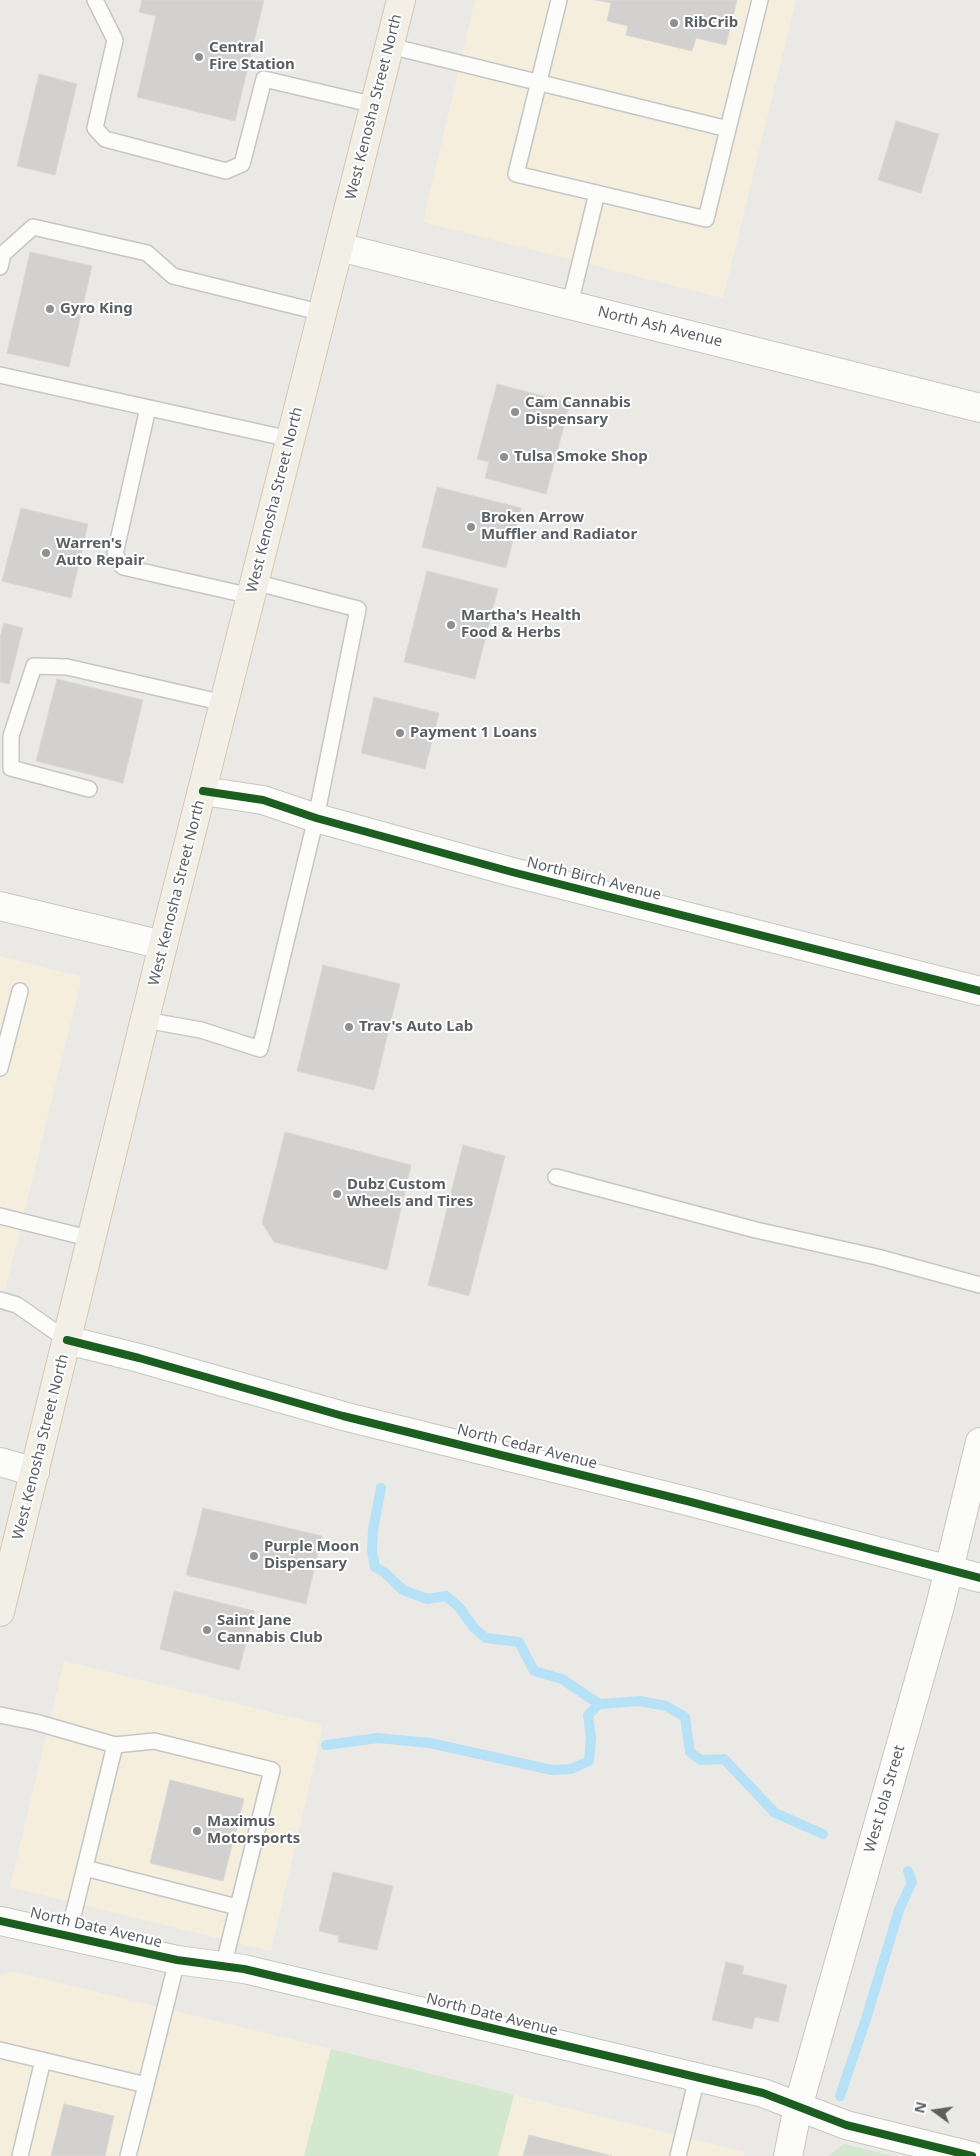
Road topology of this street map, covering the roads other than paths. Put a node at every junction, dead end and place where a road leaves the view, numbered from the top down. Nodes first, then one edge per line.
1 (95, 0) edge
2 (401, 0) edge
3 (559, 0) edge
4 (760, 0) edge
5 (390, 46) junction
6 (538, 84) junction
7 (375, 105) junction
8 (728, 130) junction
9 (597, 193) junction
10 (339, 247) junction
11 (0, 267) edge
12 (570, 304) junction
13 (322, 312) junction
14 (0, 375) edge
15 (148, 408) junction
16 (980, 408) edge
17 (290, 439) junction
18 (252, 589) junction
19 (224, 704) junction
20 (89, 789) dead end
21 (203, 791) junction
22 (316, 818) junction
23 (0, 906) edge
24 (163, 945) junction
25 (20, 991) dead end
26 (980, 991) edge
27 (145, 1020) junction
28 (0, 1068) edge
29 (556, 1177) dead end
30 (0, 1216) edge
31 (92, 1239) junction
32 (980, 1285) edge
33 (0, 1300) edge
34 (68, 1340) junction
35 (980, 1442) edge
36 (0, 1462) edge
37 (35, 1472) junction
38 (949, 1570) junction
39 (980, 1578) edge
40 (0, 1612) edge
41 (0, 1715) edge
42 (115, 1745) junction
43 (85, 1868) junction
44 (237, 1907) junction
45 (0, 1921) edge
46 (68, 1936) junction
47 (177, 1960) junction
48 (223, 1968) junction
49 (0, 2050) edge
50 (43, 2060) junction
51 (698, 2078) junction
52 (146, 2085) junction
53 (798, 2108) junction
54 (20, 2156) edge
55 (128, 2156) edge
56 (678, 2156) edge
57 (788, 2156) edge
58 (972, 2156) edge

1 - 7 lane
2 - 5 main road, West Kenosha Street North
3 - 6 lane
4 - 8 lane
5 - 6 lane
5 - 7 main road, West Kenosha Street North
6 - 8 lane
6 - 9 lane
7 - 10 main road, West Kenosha Street North
8 - 9 lane
9 - 12 lane
10 - 12 street, North Ash Avenue
10 - 13 main road, West Kenosha Street North
11 - 13 lane
12 - 16 street, North Ash Avenue
13 - 17 main road, West Kenosha Street North
14 - 15 lane
15 - 17 lane
15 - 18 lane
17 - 18 main road, West Kenosha Street North
18 - 19 main road, West Kenosha Street North
18 - 22 lane
19 - 20 lane
19 - 21 main road, West Kenosha Street North
21 - 22 street, North Birch Avenue
21 - 24 main road, West Kenosha Street North
22 - 26 street, North Birch Avenue
22 - 27 lane
23 - 24 street
24 - 27 main road, West Kenosha Street North
25 - 28 lane
27 - 31 main road, West Kenosha Street North
29 - 32 lane
30 - 31 lane
31 - 34 main road, West Kenosha Street North
33 - 34 lane
34 - 37 main road, West Kenosha Street North
34 - 38 street, North Cedar Avenue
35 - 38 street, West Iola Street
36 - 37 street
37 - 40 main road, West Kenosha Street North
38 - 39 street, North Cedar Avenue
38 - 53 street, West Iola Street
41 - 42 lane
42 - 43 lane
42 - 44 lane
43 - 44 lane
43 - 46 lane
44 - 48 lane
45 - 46 street, North Date Avenue
46 - 47 street, North Date Avenue
47 - 48 street, North Date Avenue
47 - 52 lane
48 - 51 street, North Date Avenue
49 - 50 lane
50 - 52 lane
50 - 54 lane
51 - 53 street, North Date Avenue
51 - 56 lane
52 - 55 lane
53 - 57 street, West Iola Street
53 - 58 street, North Date Avenue

